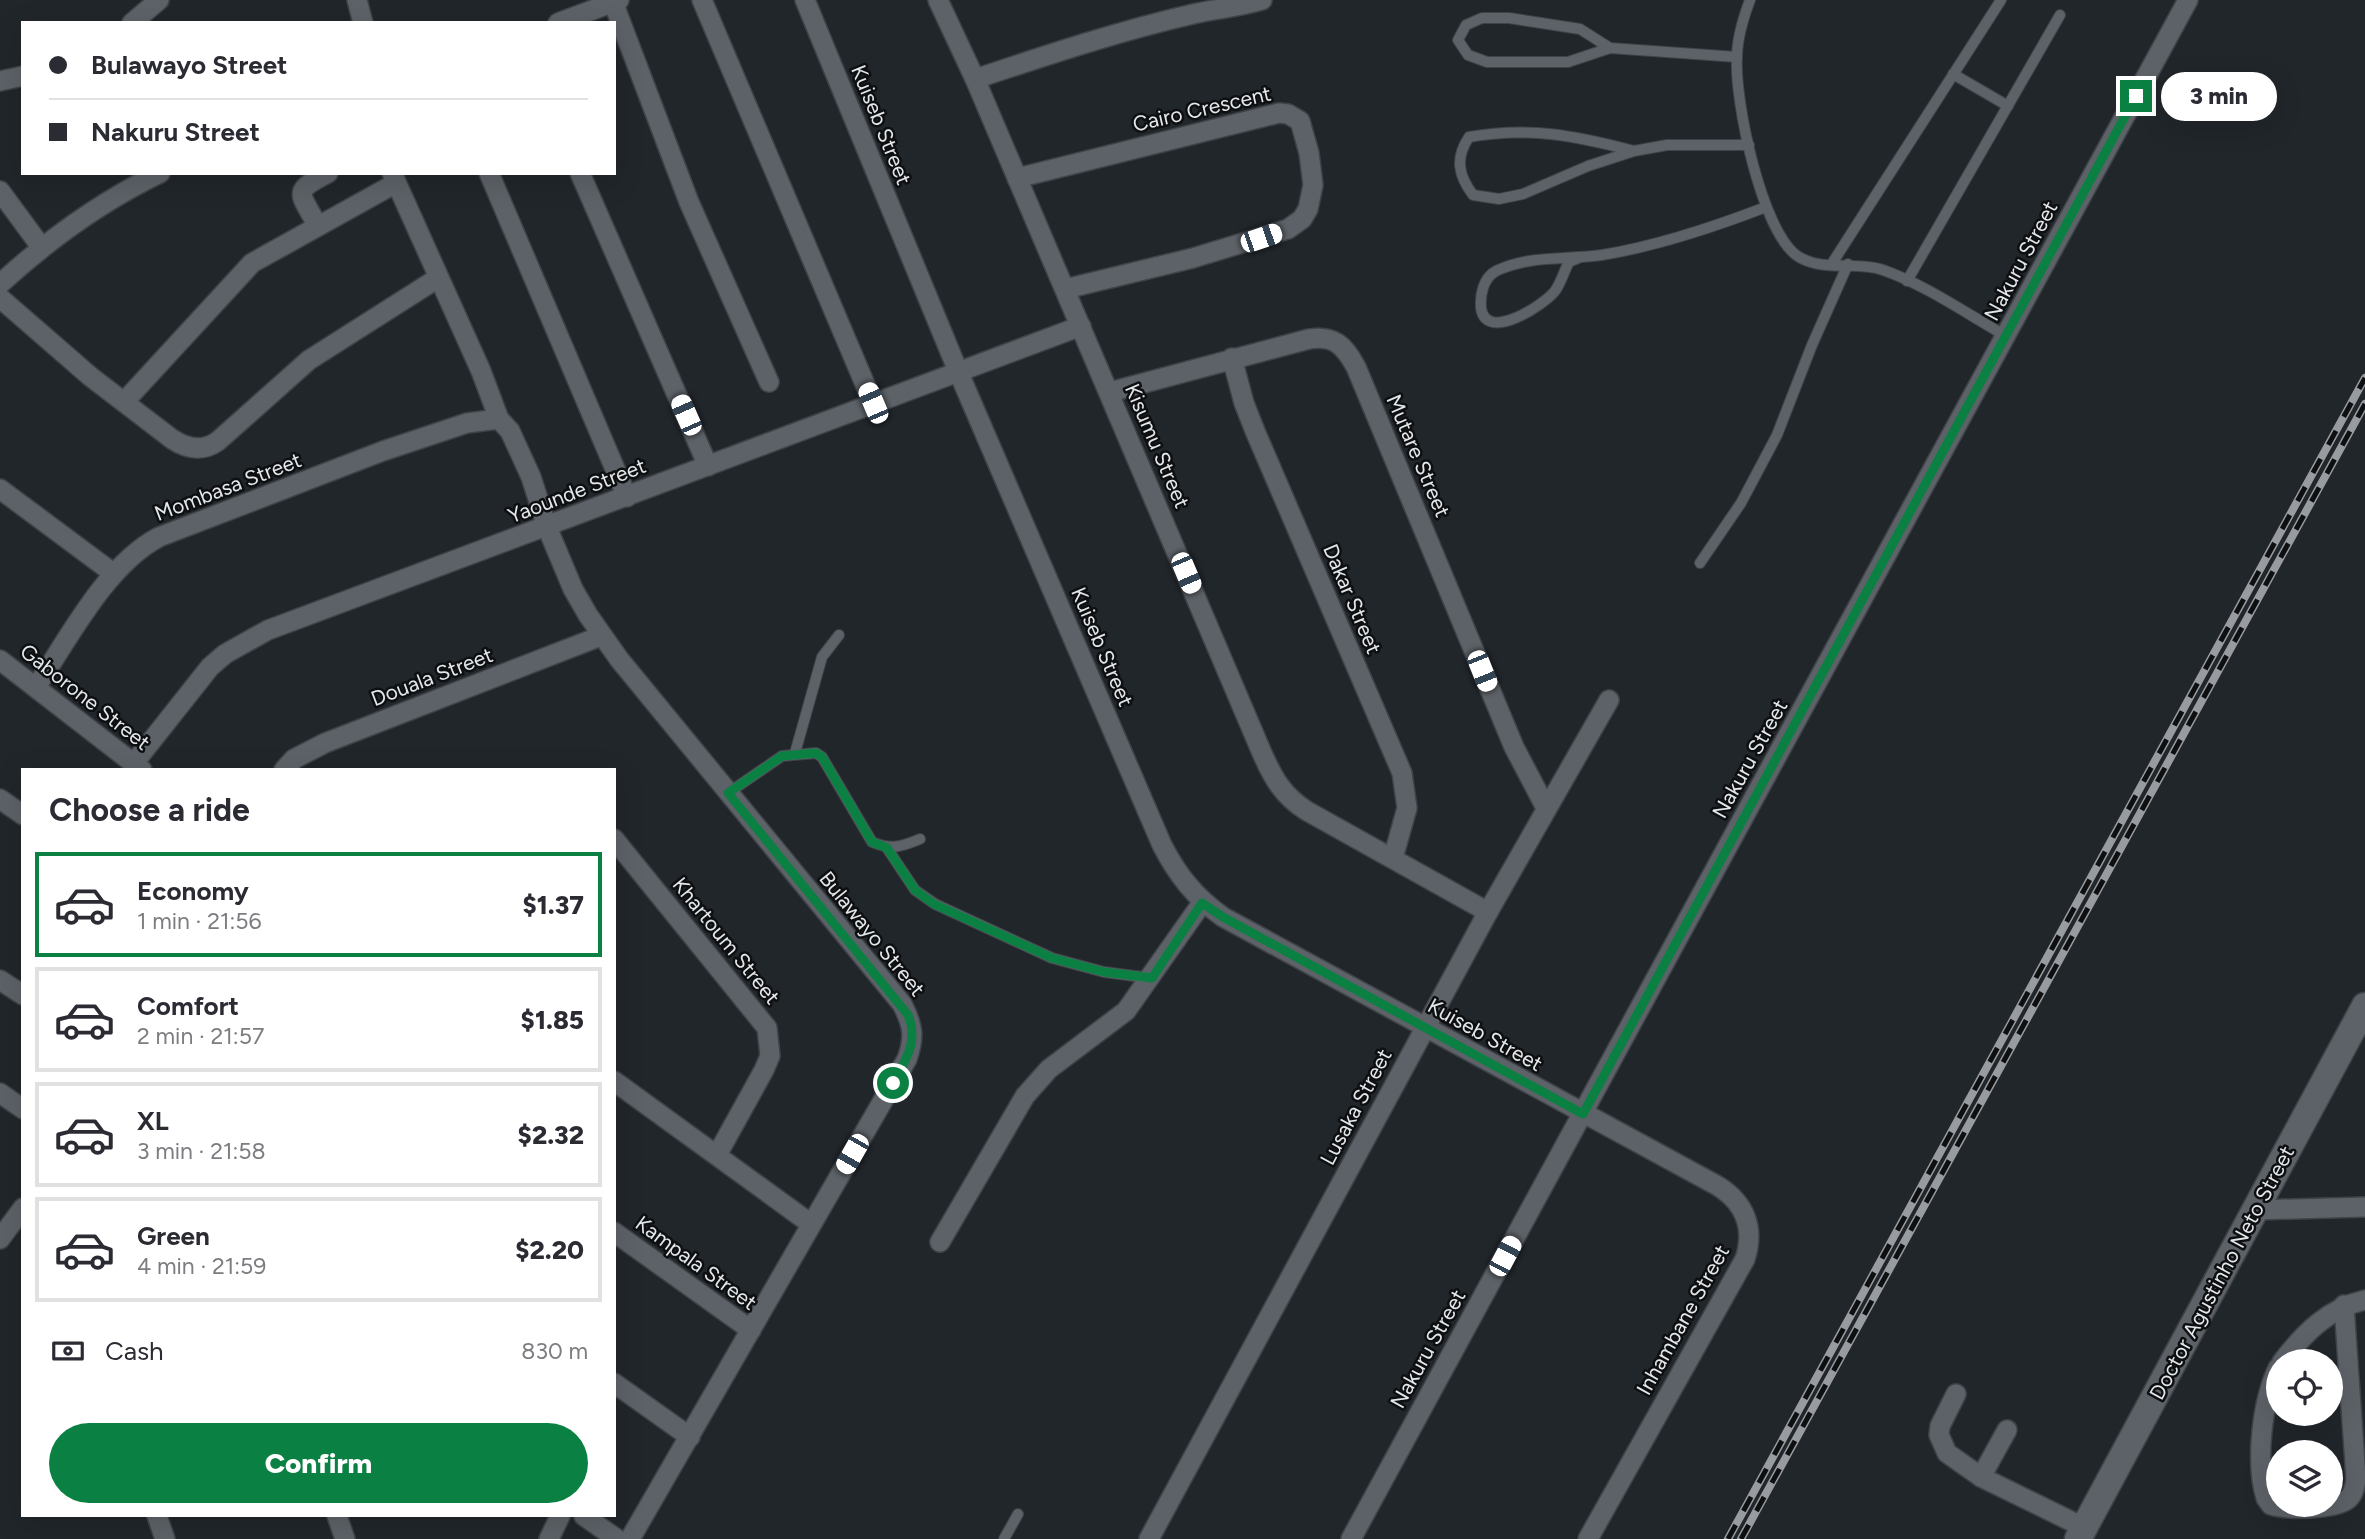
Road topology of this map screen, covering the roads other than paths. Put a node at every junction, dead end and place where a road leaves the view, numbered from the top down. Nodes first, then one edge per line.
1 (159, 0) edge
2 (357, 0) edge
3 (702, 0) edge
4 (805, 0) edge
5 (938, 0) edge
6 (1262, 0) edge
7 (1750, 0) edge
8 (2001, 0) edge
9 (2188, 0) edge
10 (616, 1) edge
11 (2060, 15) dead end
12 (134, 21) edge
13 (362, 21) edge
14 (563, 21) edge
15 (1610, 48) junction
16 (1737, 57) junction
17 (1953, 74) junction
18 (21, 76) edge
19 (975, 79) junction
20 (0, 81) edge
21 (2008, 106) junction
22 (1749, 145) junction
23 (1634, 151) junction
24 (156, 175) edge
25 (324, 175) edge
26 (490, 175) edge
27 (581, 175) edge
28 (394, 178) edge
29 (1017, 178) junction
30 (0, 191) edge
31 (1766, 207) junction
32 (317, 225) junction
33 (42, 248) junction
34 (1580, 257) junction
35 (1848, 264) junction
36 (1831, 265) junction
37 (438, 278) junction
38 (1907, 281) junction
39 (0, 284) edge
40 (1065, 289) junction
41 (0, 298) edge
42 (1081, 326) junction
43 (2006, 336) junction
44 (1232, 358) junction
45 (958, 371) junction
46 (769, 382) dead end
47 (1110, 392) junction
48 (124, 402) junction
49 (873, 403) junction
50 (499, 419) junction
51 (708, 466) junction
52 (0, 489) edge
53 (627, 497) junction
54 (547, 527) junction
55 (1700, 564) dead end
56 (113, 573) junction
57 (839, 635) dead end
58 (601, 636) junction
59 (0, 660) edge
60 (36, 687) junction
61 (1609, 701) dead end
62 (795, 753) junction
63 (138, 767) edge
64 (286, 768) edge
65 (728, 793) junction
66 (0, 799) edge
67 (1546, 808) junction
68 (21, 814) edge
69 (920, 839) dead end
70 (887, 848) junction
71 (621, 858) edge
72 (1393, 858) junction
73 (1202, 903) junction
74 (1488, 912) junction
75 (1152, 978) junction
76 (0, 979) edge
77 (21, 994) edge
78 (2365, 1006) edge
79 (1425, 1028) junction
80 (616, 1083) edge
81 (0, 1093) edge
82 (21, 1109) edge
83 (1583, 1114) junction
84 (717, 1155) junction
85 (2365, 1207) edge
86 (2256, 1210) junction
87 (20, 1218) edge
88 (811, 1224) junction
89 (616, 1233) edge
90 (0, 1239) edge
91 (940, 1242) dead end
92 (2365, 1300) edge
93 (2344, 1305) junction
94 (751, 1331) junction
95 (2294, 1349) edge
96 (616, 1384) edge
97 (1956, 1394) dead end
98 (2266, 1400) edge
99 (2007, 1430) dead end
100 (691, 1437) junction
101 (1981, 1477) junction
102 (1018, 1514) dead end
103 (157, 1517) edge
104 (337, 1517) edge
105 (559, 1517) edge
106 (585, 1517) edge
107 (2081, 1533) edge
108 (165, 1539) edge
109 (345, 1539) edge
110 (550, 1539) edge
111 (617, 1539) edge
112 (630, 1539) edge
113 (1004, 1539) edge
114 (1149, 1539) edge
115 (1350, 1539) edge
116 (1588, 1539) edge

1 - 12 street
2 - 13 street
3 - 49 street
4 - 45 street, Kuiseb Street
5 - 19 street, Kisumu Street
6 - 19 street
7 - 16 lane
8 - 17 lane
9 - 43 street, Nakuru Street
10 - 14 street
10 - 46 street
11 - 21 lane
15 - 15 lane
15 - 16 lane
16 - 22 lane
17 - 21 lane
17 - 36 lane
18 - 20 street
19 - 29 street, Kisumu Street
21 - 38 lane
22 - 23 lane
22 - 31 lane
23 - 23 lane
24 - 33 street
25 - 32 street
26 - 53 street
27 - 51 street
28 - 32 street
28 - 37 street, Bulawayo Street
29 - 40 street, Kisumu Street
29 - 40 street, Cairo Crescent
30 - 33 street
31 - 34 lane
31 - 36 lane
32 - 48 street
33 - 39 street
34 - 34 lane
35 - 36 lane
35 - 38 lane
35 - 55 lane
37 - 48 street
37 - 50 street, Bulawayo Street
38 - 43 lane
40 - 42 street, Kisumu Street
41 - 48 street
42 - 45 street, Yaounde Street
42 - 47 street, Kisumu Street
43 - 83 street, Nakuru Street
44 - 47 street, Mutare Street
44 - 67 street, Mutare Street
44 - 72 street, Dakar Street
45 - 49 street, Yaounde Street
45 - 73 street, Kuiseb Street
47 - 72 street, Kisumu Street
49 - 51 street, Yaounde Street
50 - 54 street, Bulawayo Street
50 - 56 street, Mombasa Street
51 - 53 street, Yaounde Street
52 - 56 street
53 - 54 street, Yaounde Street
54 - 58 street, Bulawayo Street
54 - 63 street, Yaounde Street
56 - 60 street, Mombasa Street
57 - 62 lane
58 - 64 street, Douala Street
58 - 65 street, Bulawayo Street
59 - 60 street, Gaborone Street
60 - 63 street, Gaborone Street
61 - 67 street, Lusaka Street
62 - 65 lane
62 - 70 lane
65 - 88 street, Bulawayo Street
66 - 68 street
67 - 74 street, Lusaka Street
69 - 70 lane
70 - 75 lane
71 - 84 street, Khartoum Street
72 - 74 street, Kisumu Street
73 - 75 street
73 - 79 street, Kuiseb Street
74 - 79 street, Lusaka Street
75 - 91 street
76 - 77 street
78 - 86 street, Doctor Agustinho Neto Street
79 - 83 street, Kuiseb Street
79 - 114 street, Lusaka Street
80 - 84 street
81 - 82 street
83 - 115 street, Nakuru Street
83 - 116 street, Inhambane Street
84 - 88 street
85 - 86 street
86 - 107 street, Doctor Agustinho Neto Street
87 - 90 street
88 - 94 street, Bulawayo Street
89 - 94 street, Kampala Street
92 - 93 street
93 - 95 street
93 - 98 street
94 - 100 street, Bulawayo Street
96 - 100 street
97 - 101 street
99 - 101 street
100 - 112 street, Bulawayo Street
101 - 107 street
102 - 113 lane
103 - 108 street
104 - 109 street
105 - 110 street
106 - 111 street

